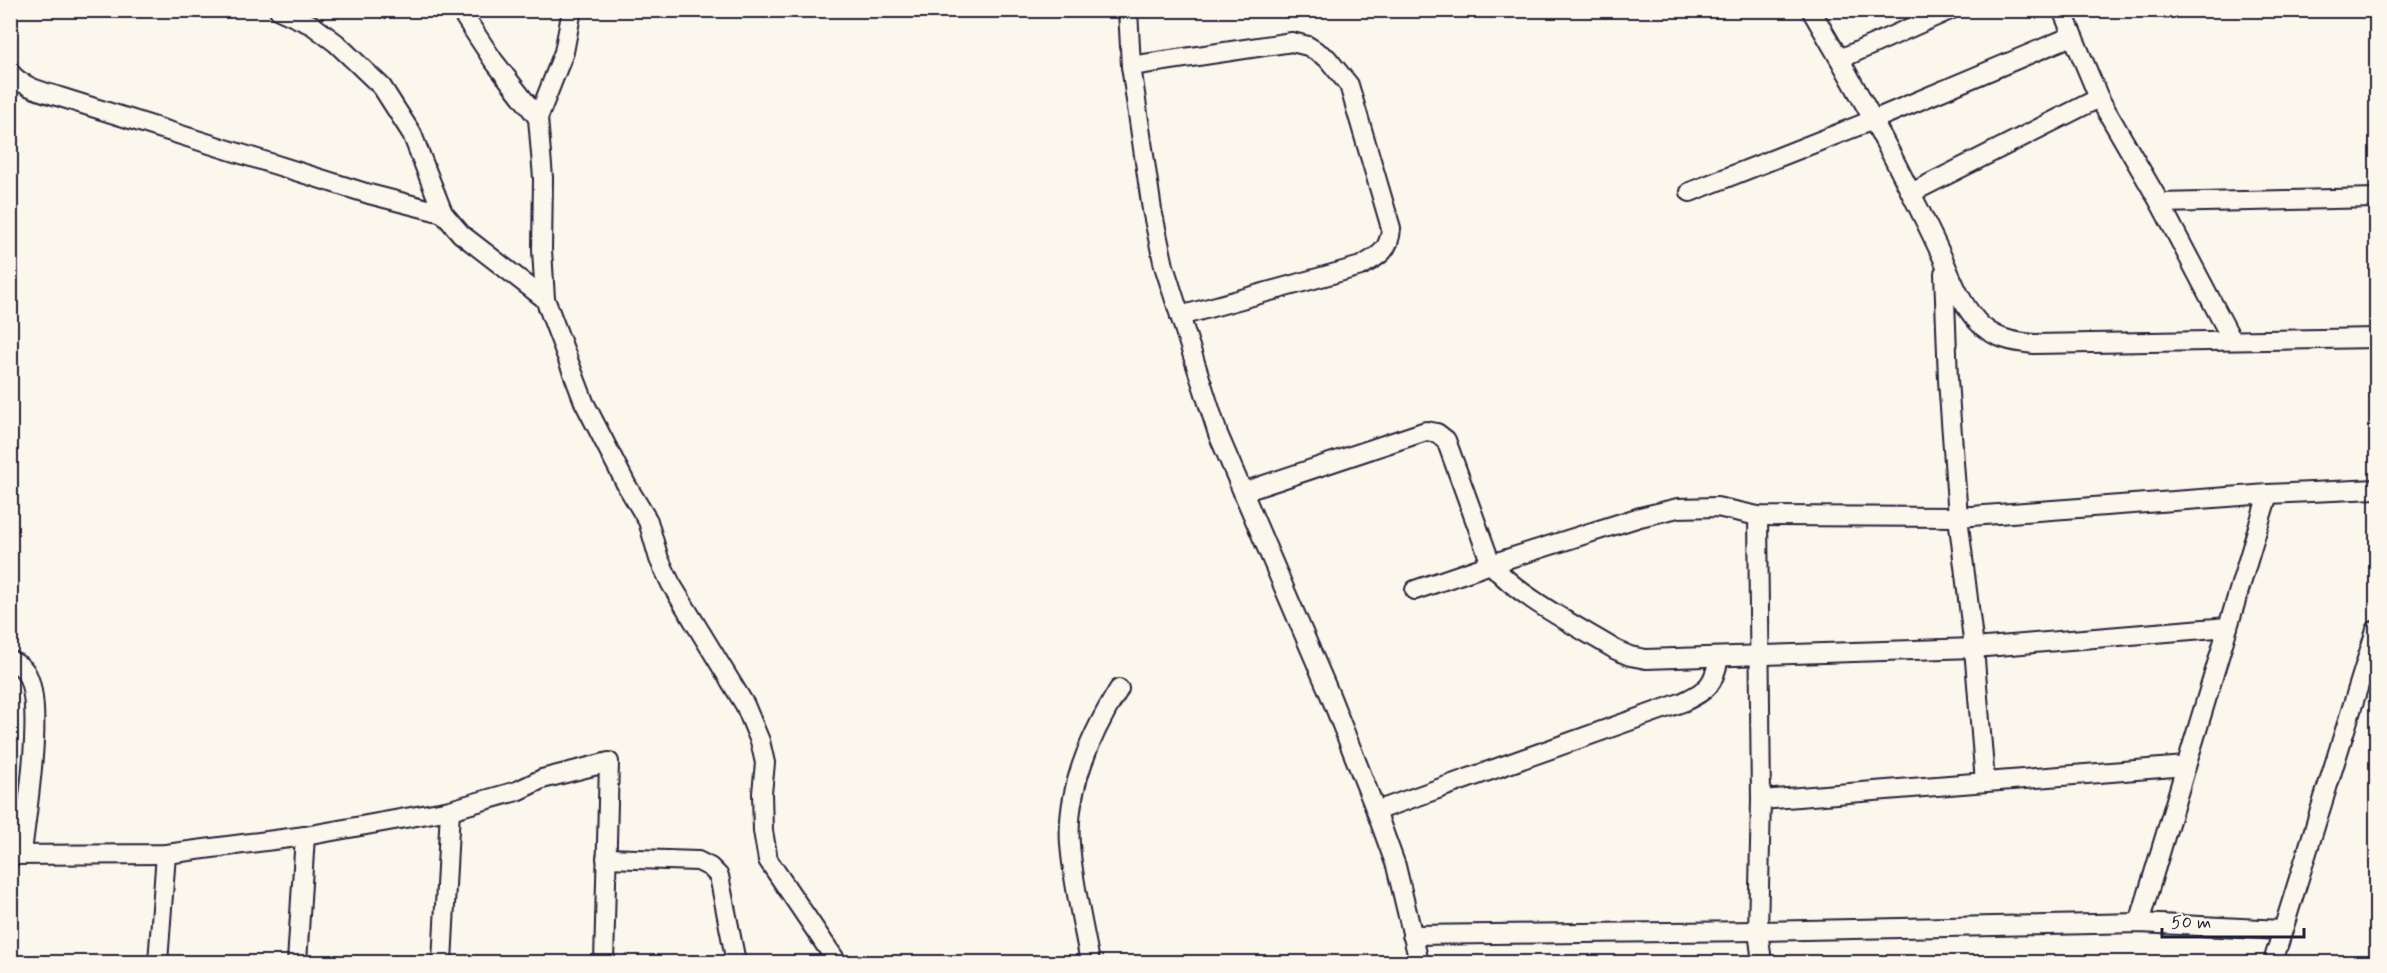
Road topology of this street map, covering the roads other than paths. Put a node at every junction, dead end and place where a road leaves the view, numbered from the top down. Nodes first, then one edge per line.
1 (279, 10) edge
2 (460, 10) edge
3 (572, 10) edge
4 (1128, 10) edge
5 (1810, 10) edge
6 (1950, 10) edge
7 (2062, 10) edge
8 (2072, 36) junction
9 (1840, 58) junction
10 (1131, 66) junction
11 (10, 72) edge
12 (2099, 98) junction
13 (538, 118) junction
14 (1873, 120) junction
15 (1690, 192) dead end
16 (1911, 193) junction
17 (2376, 198) edge
18 (2160, 203) junction
19 (444, 213) junction
20 (1944, 259) junction
21 (545, 299) junction
22 (1180, 316) junction
23 (2376, 338) edge
24 (2232, 340) junction
25 (2376, 489) edge
26 (1243, 492) junction
27 (2268, 494) junction
28 (1758, 516) junction
29 (1958, 517) junction
30 (1491, 564) junction
31 (1415, 590) dead end
32 (2228, 627) junction
33 (2376, 630) edge
34 (1974, 648) junction
35 (1760, 656) junction
36 (1719, 657) junction
37 (10, 660) edge
38 (1119, 689) dead end
39 (2186, 766) junction
40 (1984, 782) junction
41 (1761, 800) junction
42 (450, 810) junction
43 (1376, 811) junction
44 (305, 836) junction
45 (16, 854) edge
46 (166, 854) junction
47 (606, 858) junction
48 (2139, 923) junction
49 (2282, 930) junction
50 (1758, 931) junction
51 (1412, 935) junction
52 (158, 963) edge
53 (297, 963) edge
54 (442, 963) edge
55 (604, 963) edge
56 (736, 963) edge
57 (837, 963) edge
58 (1090, 963) edge
59 (1419, 963) edge
60 (1762, 963) edge
61 (2273, 963) edge

1 - 19 street
2 - 13 street
3 - 13 street
4 - 10 street
5 - 9 street
6 - 9 street
7 - 8 street
8 - 12 street
8 - 14 street
9 - 14 street
10 - 22 street
10 - 22 street
11 - 19 street
12 - 16 street
12 - 18 street
13 - 21 street
14 - 15 street
14 - 16 street
16 - 20 street
17 - 18 street
18 - 24 street
19 - 21 street
20 - 24 street
20 - 29 street
21 - 57 street
22 - 26 street
23 - 24 street
25 - 27 street
26 - 30 street
26 - 43 street
27 - 29 street
27 - 32 street
28 - 29 street
28 - 30 street
28 - 35 street
29 - 34 street
30 - 31 street
30 - 36 street
32 - 34 street
32 - 39 street
33 - 49 street
34 - 35 street
34 - 40 street
35 - 36 street
35 - 41 street
36 - 43 street
37 - 45 street
38 - 58 street
39 - 40 street
39 - 48 street
40 - 41 street
41 - 50 street
42 - 44 street
42 - 47 street
42 - 54 street
43 - 51 street
44 - 46 street
44 - 53 street
45 - 46 street
46 - 52 street
47 - 55 street
47 - 56 street
48 - 49 street
48 - 50 street
49 - 61 street
50 - 51 street
50 - 60 street
51 - 59 street

